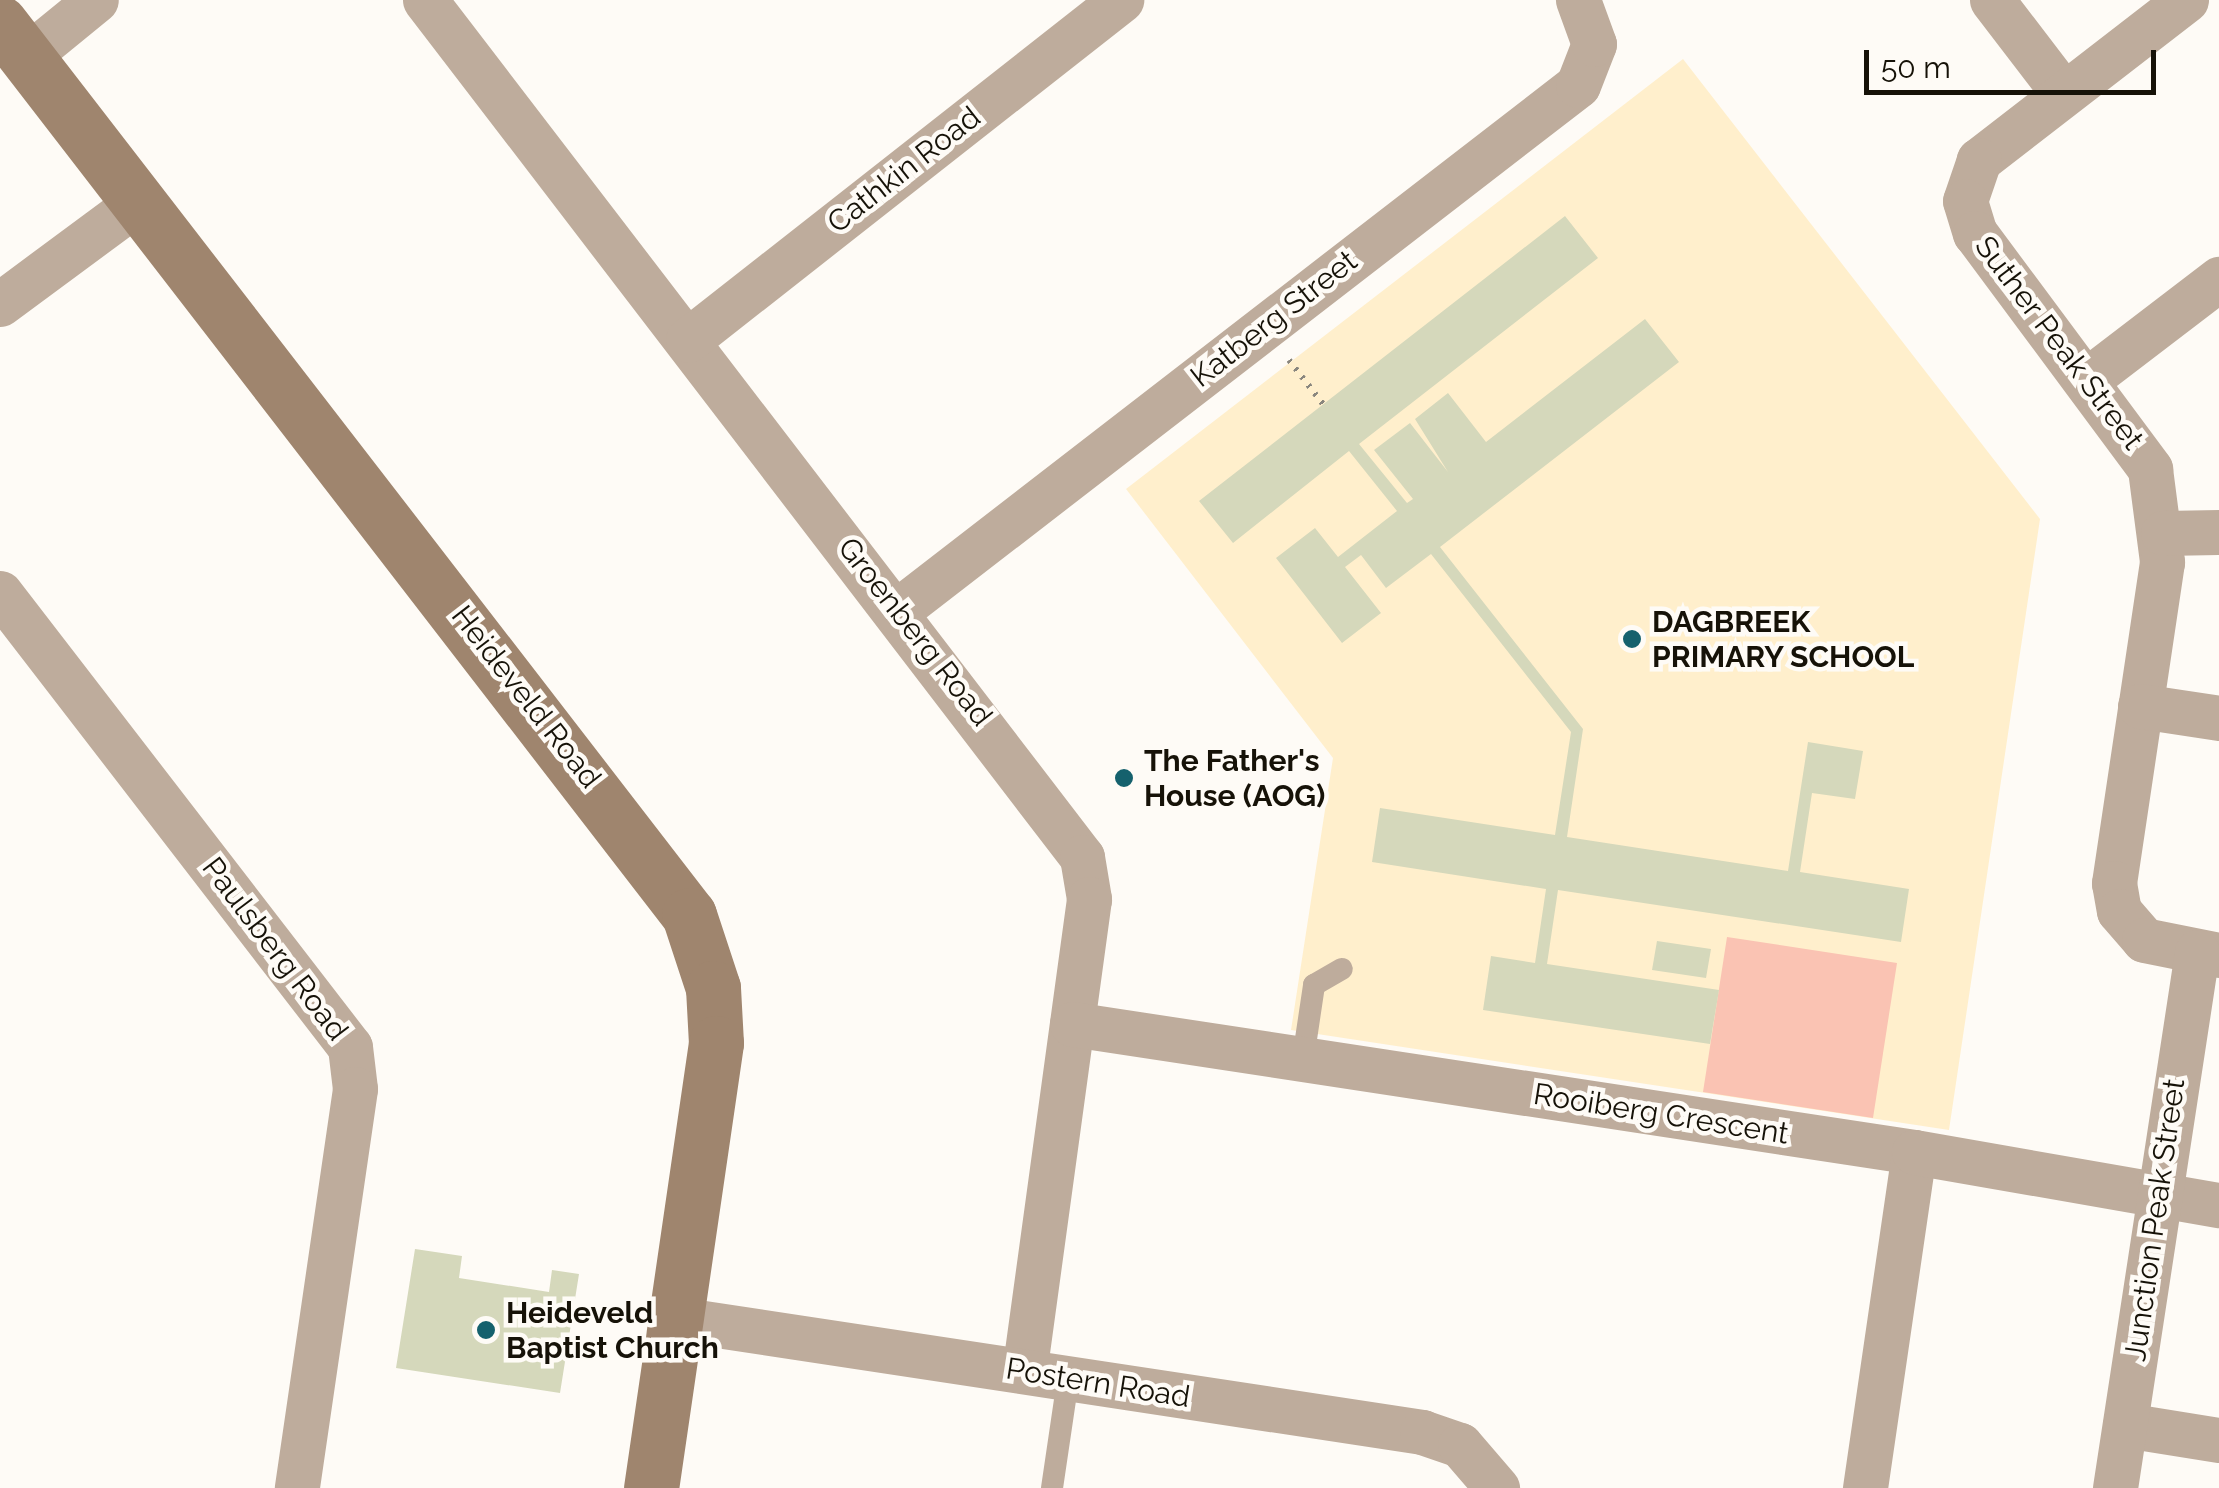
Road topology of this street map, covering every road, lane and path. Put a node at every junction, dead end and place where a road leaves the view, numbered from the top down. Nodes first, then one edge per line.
1 (96, 0) edge
2 (425, 0) edge
3 (1121, 0) edge
4 (1992, 0) edge
5 (2186, 0) edge
6 (1580, 1) edge
7 (13, 40) edge
8 (2063, 93) junction
9 (138, 202) junction
10 (2219, 279) edge
11 (0, 304) edge
12 (1264, 328) junction
13 (688, 340) junction
14 (2088, 379) junction
15 (1324, 404) dead end
16 (2219, 532) edge
17 (2163, 533) junction
18 (0, 594) edge
19 (898, 610) junction
20 (2140, 706) junction
21 (2219, 718) edge
22 (2208, 953) edge
23 (1342, 969) dead end
24 (1072, 1024) junction
25 (1303, 1059) junction
26 (1914, 1152) junction
27 (2158, 1196) junction
28 (2219, 1205) edge
29 (677, 1319) junction
30 (1024, 1371) junction
31 (1068, 1378) junction
32 (2126, 1425) junction
33 (2219, 1440) edge
34 (297, 1488) edge
35 (652, 1488) edge
36 (1052, 1488) edge
37 (1497, 1488) edge
38 (1865, 1488) edge
39 (2115, 1488) edge

1 - 7 street
2 - 13 street, Groenberg Road
3 - 13 street, Cathkin Road
4 - 8 street
5 - 8 street, Suther Peak Street
6 - 12 street, Katberg Street
7 - 9 street, Heideveld Road
8 - 14 street, Suther Peak Street
9 - 11 street
9 - 29 street, Heideveld Road
10 - 14 street
12 - 15 path
12 - 19 street, Katberg Street
13 - 19 street, Groenberg Road
14 - 17 street, Suther Peak Street
16 - 17 street
17 - 20 street, Suther Peak Street
18 - 34 street, Paulsberg Road
19 - 24 street, Groenberg Road
20 - 21 street
20 - 22 street, Suther Peak Street
22 - 27 street, Junction Peak Street
23 - 25 lane
24 - 25 street, Rooiberg Crescent
24 - 30 street, Groenberg Road
25 - 26 street, Rooiberg Crescent
26 - 27 street, Rooiberg Crescent
26 - 38 street
27 - 28 street, Rooiberg Crescent
27 - 32 street, Junction Peak Street
29 - 30 street, Postern Road
29 - 35 street, Heideveld Road
30 - 31 street, Postern Road
31 - 36 lane
31 - 37 street, Postern Road
32 - 33 street
32 - 39 street, Junction Peak Street

